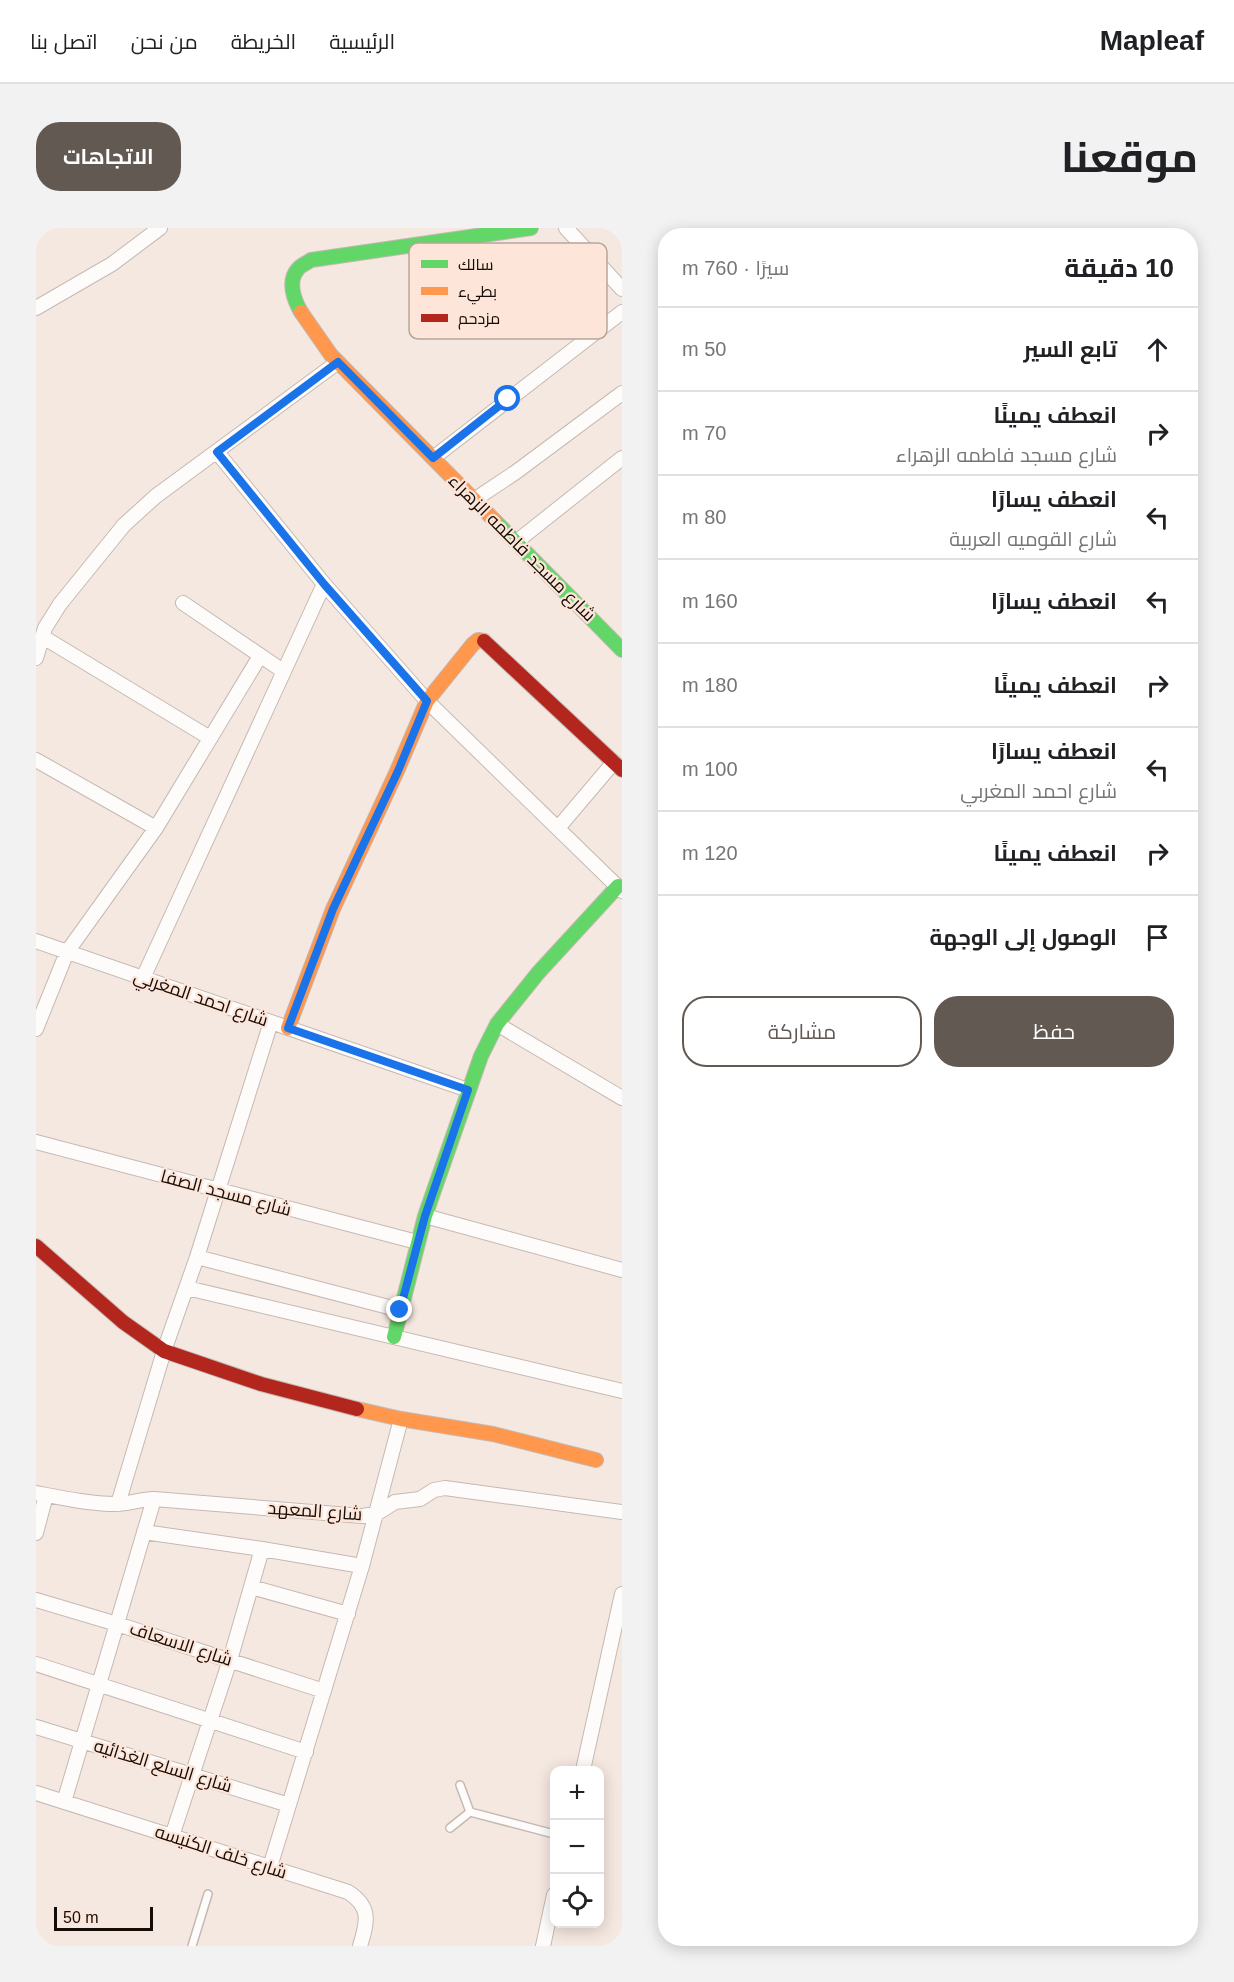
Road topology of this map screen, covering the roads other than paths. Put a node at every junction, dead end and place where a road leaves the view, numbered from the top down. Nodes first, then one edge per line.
1 (160, 228) edge
2 (531, 228) edge
3 (566, 228) edge
4 (428, 243) edge
5 (580, 243) edge
6 (409, 246) edge
7 (607, 273) edge
8 (622, 289) edge
9 (36, 308) edge
10 (622, 312) edge
11 (607, 324) edge
12 (587, 339) edge
13 (338, 362) junction
14 (622, 393) edge
15 (217, 452) junction
16 (433, 458) junction
17 (622, 458) edge
18 (474, 500) junction
19 (516, 542) junction
20 (324, 584) junction
21 (183, 603) dead end
22 (42, 637) junction
23 (622, 650) edge
24 (260, 656) junction
25 (36, 658) edge
26 (283, 671) junction
27 (427, 701) junction
28 (210, 738) junction
29 (36, 760) edge
30 (618, 766) edge
31 (156, 828) junction
32 (558, 828) junction
33 (620, 889) edge
34 (36, 941) edge
35 (67, 952) junction
36 (143, 978) junction
37 (271, 1022) junction
38 (497, 1024) junction
39 (288, 1028) junction
40 (36, 1029) edge
41 (468, 1090) junction
42 (622, 1098) edge
43 (36, 1142) edge
44 (217, 1190) junction
45 (425, 1216) junction
46 (417, 1242) junction
47 (36, 1246) edge
48 (197, 1257) junction
49 (622, 1270) edge
50 (187, 1288) junction
51 (400, 1310) junction
52 (394, 1337) junction
53 (164, 1351) junction
54 (622, 1391) edge
55 (401, 1419) junction
56 (596, 1460) dead end
57 (41, 1494) edge
58 (154, 1499) junction
59 (118, 1504) junction
60 (622, 1512) edge
61 (376, 1514) junction
62 (144, 1532) junction
63 (36, 1533) edge
64 (262, 1549) junction
65 (362, 1566) junction
66 (251, 1587) junction
67 (622, 1594) edge
68 (36, 1600) edge
69 (348, 1614) junction
70 (117, 1624) junction
71 (230, 1660) junction
72 (36, 1664) edge
73 (99, 1684) junction
74 (324, 1691) junction
75 (211, 1721) junction
76 (36, 1727) edge
77 (82, 1741) junction
78 (306, 1752) junction
79 (584, 1766) edge
80 (192, 1775) junction
81 (460, 1785) dead end
82 (36, 1792) edge
83 (64, 1802) junction
84 (289, 1805) junction
85 (470, 1812) junction
86 (450, 1828) dead end
87 (550, 1833) edge
88 (172, 1836) junction
89 (270, 1868) junction
90 (208, 1894) dead end
91 (550, 1916) edge
92 (192, 1946) edge
93 (360, 1946) edge
94 (543, 1946) edge

1 - 9 street
2 - 4 street, شارع مسجد فاطمه الزهراء
3 - 5 street
6 - 13 street, شارع مسجد فاطمه الزهراء
7 - 8 street
10 - 11 street
12 - 16 street
13 - 15 street
13 - 16 street, شارع مسجد فاطمه الزهراء
14 - 18 street
15 - 20 street
15 - 22 street
16 - 18 street, شارع مسجد فاطمه الزهراء
17 - 19 street
18 - 19 street, شارع مسجد فاطمه الزهراء
19 - 23 street, شارع مسجد فاطمه الزهراء
20 - 26 street
20 - 27 street
21 - 24 street
22 - 25 street
22 - 28 street
24 - 26 street
24 - 28 street
26 - 36 street
27 - 30 street
27 - 32 street
27 - 39 street
28 - 31 street
29 - 31 street
30 - 32 street
31 - 35 street
32 - 33 street
33 - 38 street
34 - 35 street, شارع احمد المغربي
35 - 36 street, شارع احمد المغربي
35 - 40 street
36 - 37 street, شارع احمد المغربي
37 - 39 street, شارع احمد المغربي
37 - 44 street
38 - 41 street
38 - 42 street
39 - 41 street, شارع احمد المغربي
41 - 45 street
43 - 44 street, شارع مسجد الصفا
44 - 46 street, شارع مسجد الصفا
44 - 48 street
45 - 46 street
45 - 49 street
46 - 51 street
47 - 53 street
48 - 50 street
48 - 51 street
50 - 52 street
50 - 53 street
51 - 52 street
52 - 54 street
53 - 55 street
53 - 59 street
55 - 56 street
55 - 61 street
57 - 59 street, شارع المعهد
57 - 63 street
58 - 59 street, شارع المعهد
58 - 61 street, شارع المعهد
58 - 62 street
60 - 61 street, شارع المعهد
61 - 65 street
62 - 64 street
62 - 70 street
64 - 65 street
64 - 66 street
65 - 69 street
66 - 69 street
66 - 71 street
67 - 79 street
68 - 70 street, شارع الاسعاف
69 - 74 street
70 - 71 street, شارع الاسعاف
70 - 73 street
71 - 74 street, شارع الاسعاف
71 - 75 street
72 - 73 street
73 - 75 street
73 - 77 street
74 - 78 street
75 - 78 street
75 - 80 street
76 - 77 street, شارع السلع الغذائيه
77 - 80 street, شارع السلع الغذائيه
77 - 83 street
78 - 84 street
80 - 84 street, شارع السلع الغذائيه
80 - 88 street
81 - 85 lane
82 - 83 street, شارع خلف الكنيسه
83 - 88 street, شارع خلف الكنيسه
84 - 89 street
85 - 86 lane
85 - 87 lane
88 - 89 street, شارع خلف الكنيسه
89 - 93 street, شارع خلف الكنيسه
90 - 92 lane
91 - 94 street

